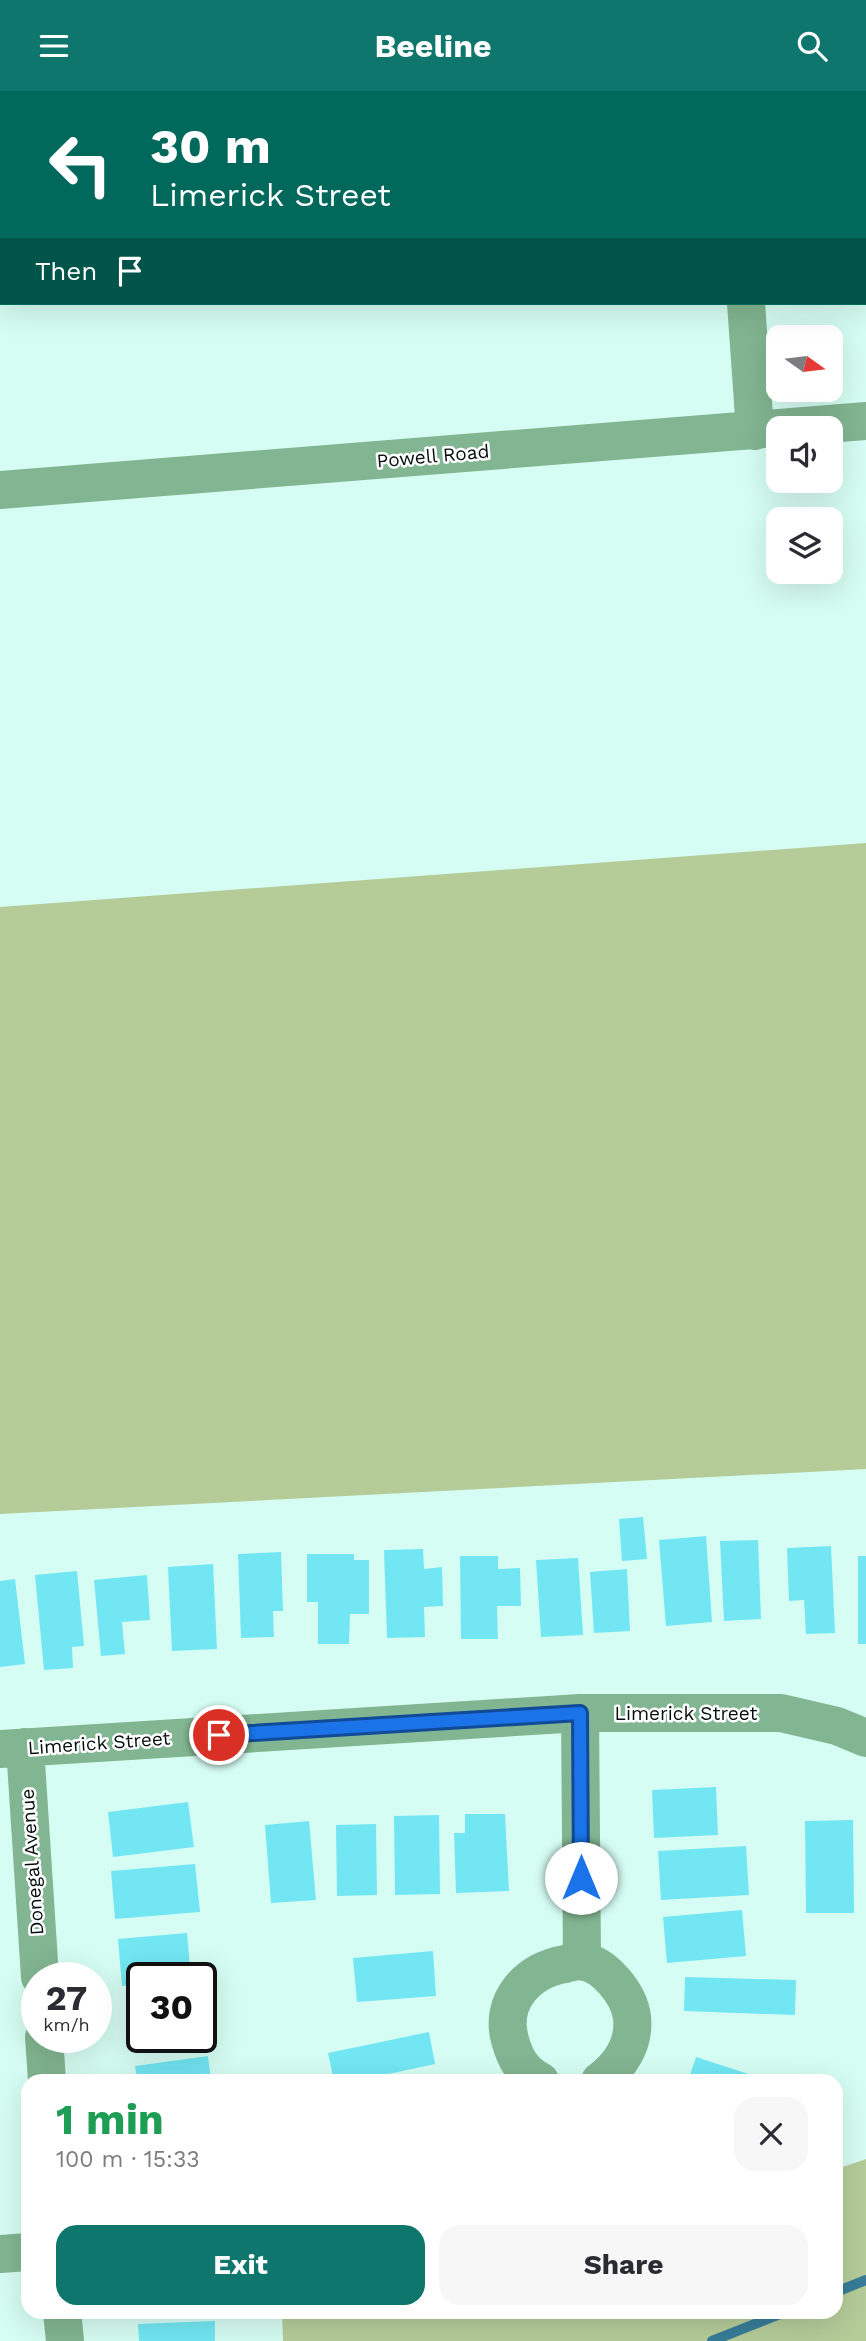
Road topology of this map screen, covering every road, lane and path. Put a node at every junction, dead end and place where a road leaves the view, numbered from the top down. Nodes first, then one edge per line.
1 (746, 305) edge
2 (866, 421) edge
3 (755, 431) junction
4 (0, 490) edge
5 (580, 1713) junction
6 (866, 1738) edge
7 (12, 1748) edge
8 (582, 1961) junction
9 (38, 1962) edge
10 (45, 2053) edge
11 (47, 2074) edge
12 (529, 2074) edge
13 (610, 2074) edge
14 (21, 2252) edge
15 (0, 2254) edge
16 (63, 2319) edge
17 (65, 2341) edge

1 - 3 street
2 - 3 street, Powell Road
3 - 4 street, Powell Road
5 - 6 street, Limerick Street
5 - 7 street, Limerick Street
5 - 8 street
7 - 9 street, Donegal Avenue
8 - 12 street
8 - 13 street
10 - 11 street
14 - 15 street
16 - 17 street

